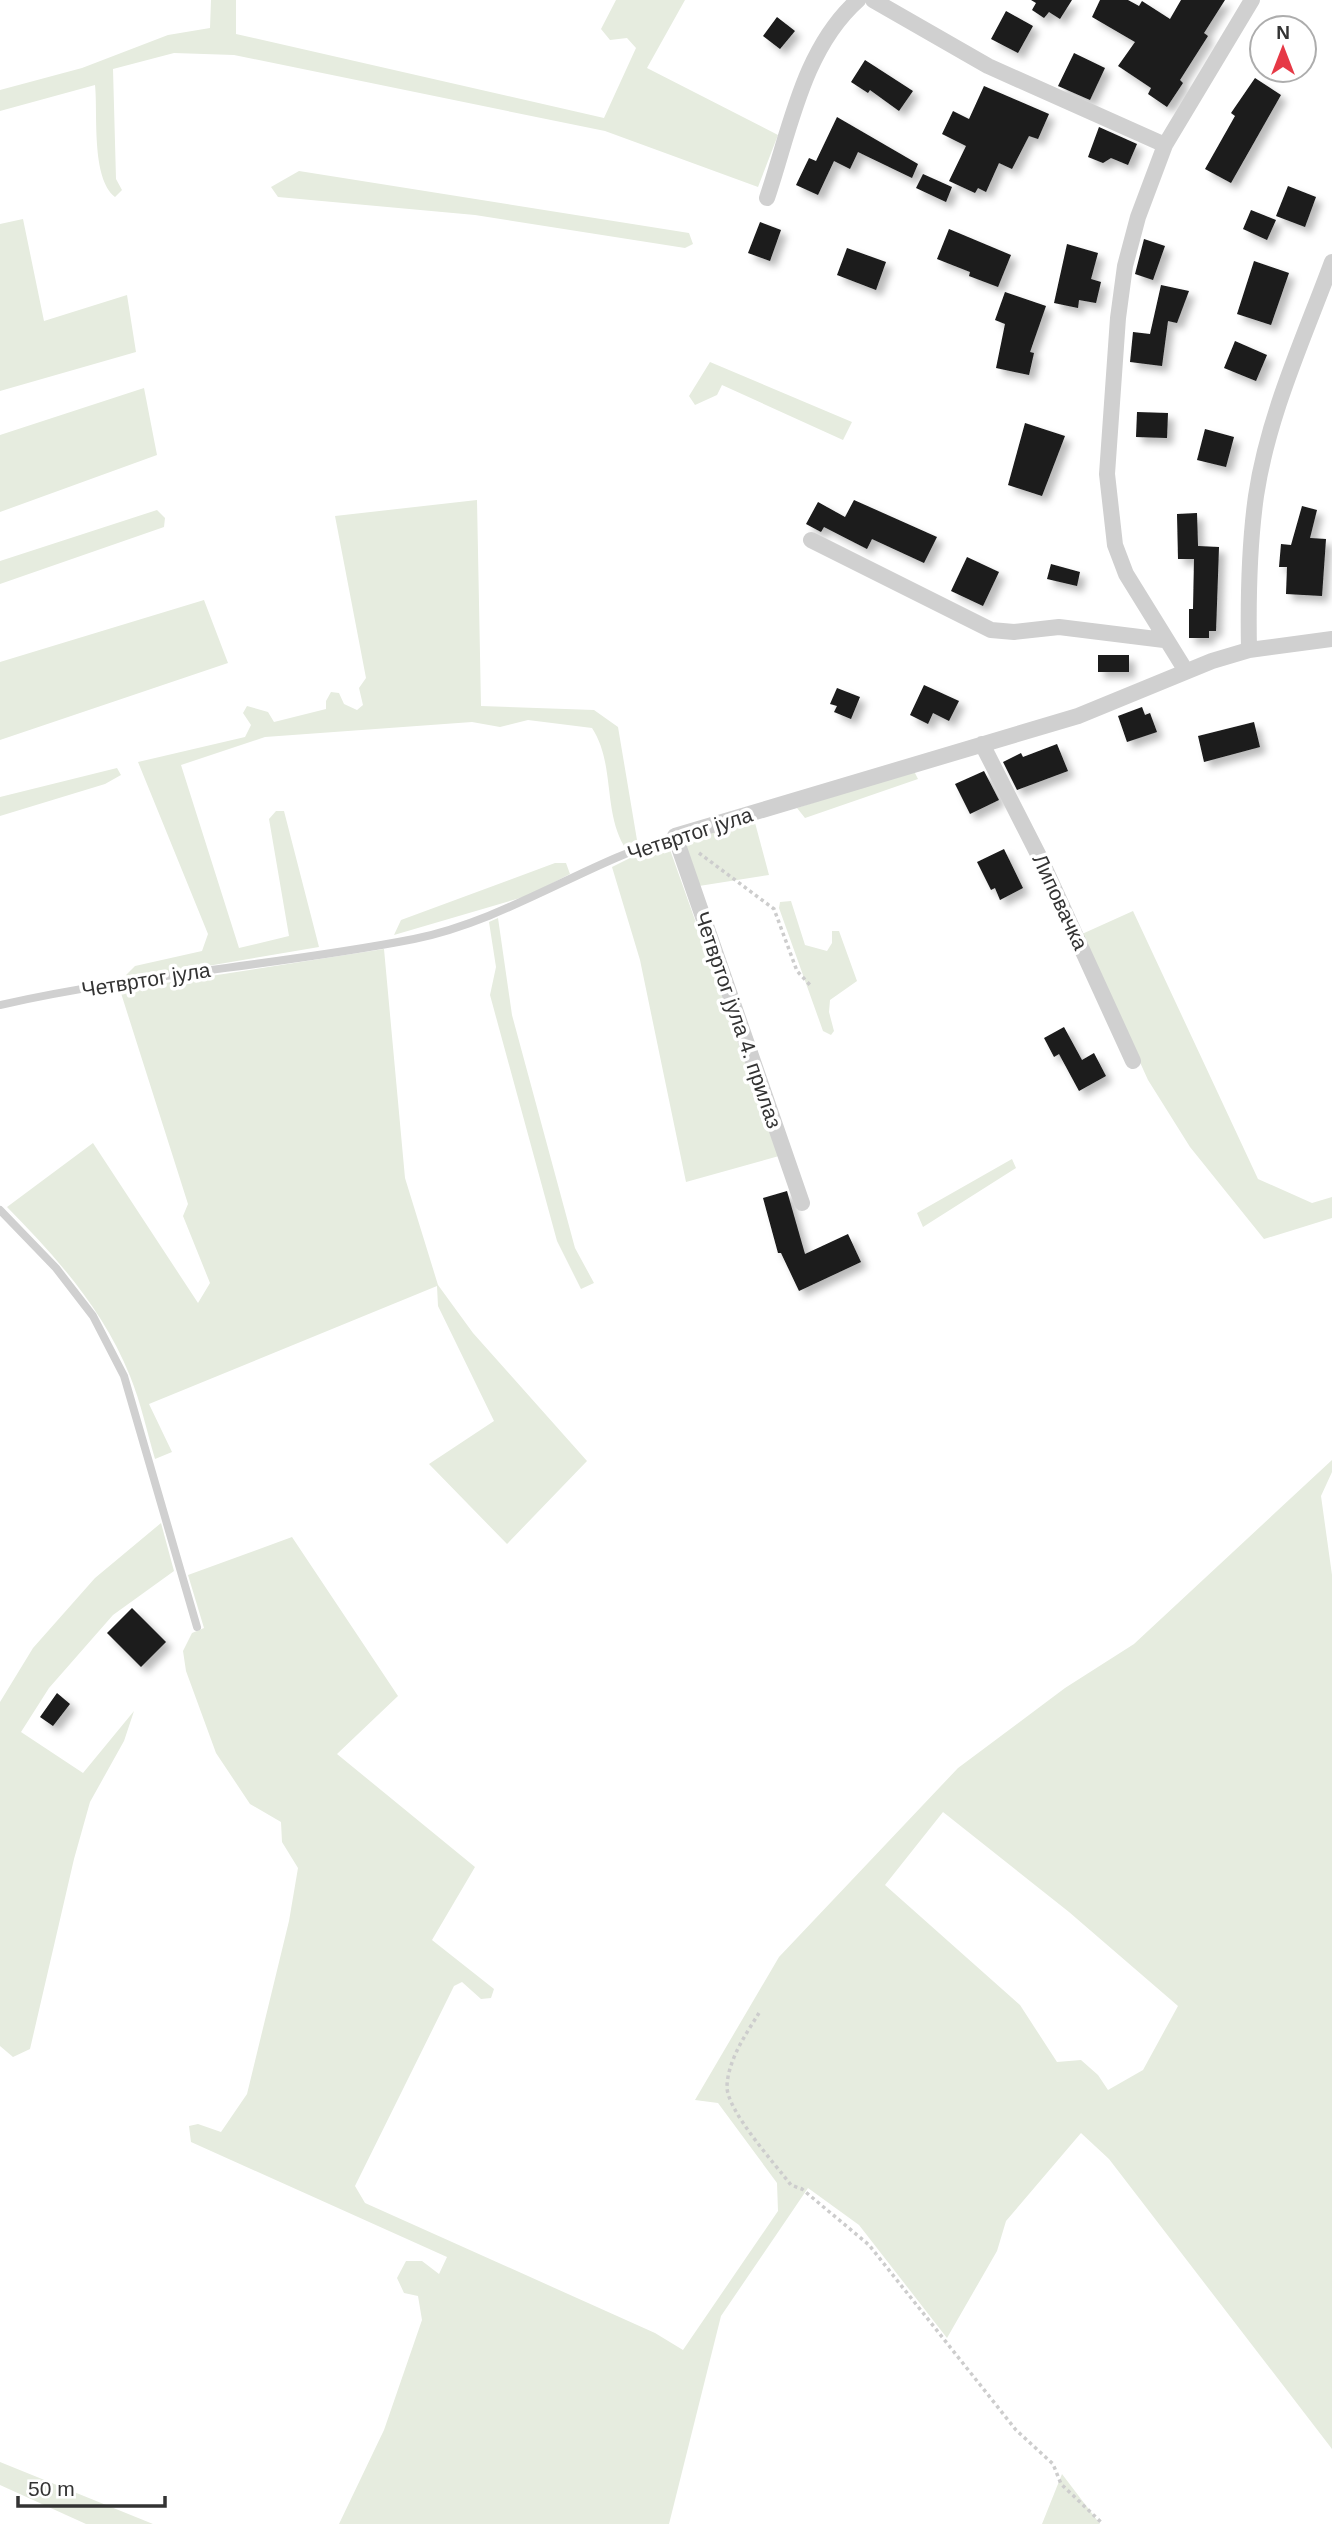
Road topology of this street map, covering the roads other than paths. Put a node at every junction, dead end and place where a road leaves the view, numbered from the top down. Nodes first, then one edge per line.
1 (858, 0) edge
2 (873, 0) edge
3 (1252, 0) edge
4 (1165, 145) junction
5 (767, 198) dead end
6 (1332, 262) edge
7 (811, 540) dead end
8 (1332, 639) edge
9 (1164, 640) junction
10 (1249, 650) junction
11 (1186, 671) junction
12 (982, 744) junction
13 (675, 836) junction
14 (0, 1005) edge
15 (1133, 1061) dead end
16 (802, 1203) dead end
17 (0, 1210) edge
18 (197, 1627) dead end

1 - 5 street
2 - 4 street
3 - 4 street
4 - 9 street
6 - 10 street
7 - 9 street
8 - 10 street, Четвртог јула
9 - 11 street
10 - 11 street, Четвртог јула
11 - 12 street, Четвртог јула
12 - 13 street, Четвртог јула
12 - 15 street, Липовачка
13 - 14 lane, Четвртог јула
13 - 16 street, Четвртог јула 4. прилаз
17 - 18 lane

